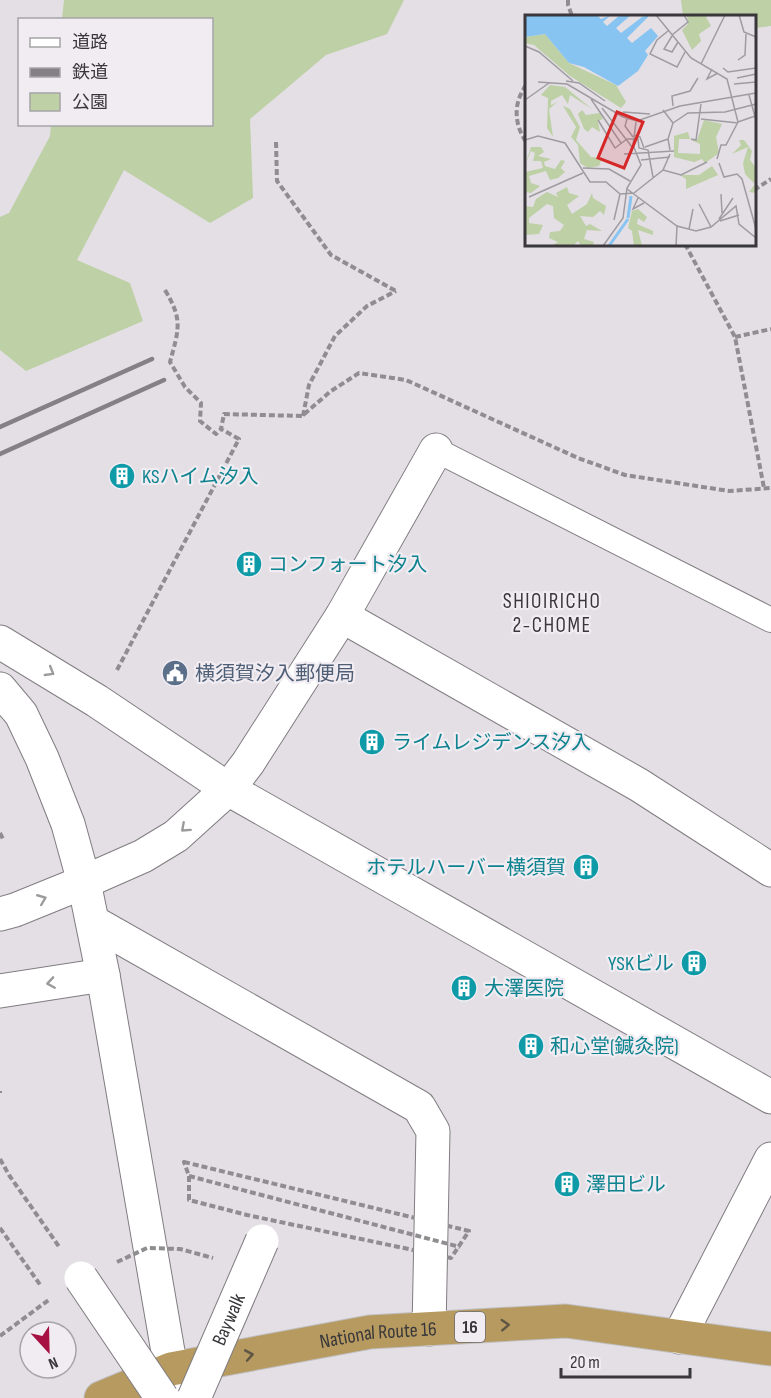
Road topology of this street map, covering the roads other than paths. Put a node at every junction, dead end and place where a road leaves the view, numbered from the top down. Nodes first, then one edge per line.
1 (436, 450) joint
2 (342, 616) junction
3 (771, 620) edge
4 (0, 642) edge
5 (0, 689) edge
6 (228, 789) junction
7 (771, 870) edge
8 (84, 882) junction
9 (0, 914) edge
10 (93, 922) junction
11 (103, 975) junction
12 (0, 991) edge
13 (771, 1097) edge
14 (771, 1159) edge
15 (255, 1254) road end
16 (81, 1278) road end
17 (429, 1329) junction
18 (679, 1337) junction
19 (771, 1349) edge
20 (170, 1388) edge
21 (101, 1398) edge
22 (194, 1398) edge

1 - 2 street
1 - 3 lane
2 - 6 street
2 - 7 street
4 -> 6 street
5 - 8 street
6 -> 8 street
6 - 13 street
9 -> 8 street
8 - 10 street
10 - 11 street
10 - 17 street
11 -> 12 street
11 - 20 street
14 - 18 street
15 - 22 street, Baywalk, bridge
16 - 20 street, bridge
17 -> 18 highway, National Route 16 / 16
20 -> 17 highway, National Route 16 / 16
18 - 19 highway, National Route 16 / 16
20 - 21 highway, National Route 16 / 16

